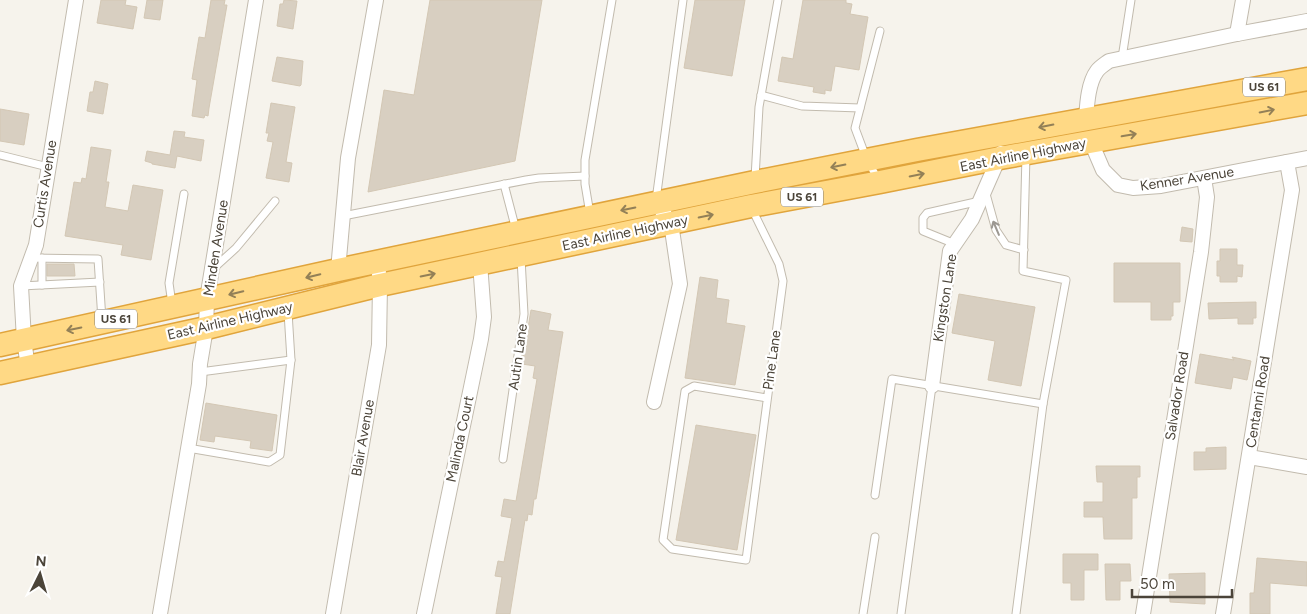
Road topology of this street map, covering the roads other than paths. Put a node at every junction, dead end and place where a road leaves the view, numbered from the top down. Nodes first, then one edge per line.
1 (76, 0) edge
2 (256, 0) edge
3 (376, 0) edge
4 (612, 0) edge
5 (683, 0) edge
6 (778, 0) edge
7 (1131, 0) edge
8 (1243, 0) edge
9 (1307, 22) edge
10 (880, 31) dead end
11 (1238, 34) junction
12 (1122, 58) junction
13 (1307, 79) edge
14 (761, 95) junction
15 (1307, 103) edge
16 (860, 108) junction
17 (1086, 119) junction
18 (1006, 134) junction
19 (1091, 142) junction
20 (1026, 153) junction
21 (0, 155) edge
22 (1000, 158) junction
23 (1307, 158) edge
24 (867, 160) junction
25 (1287, 162) junction
26 (48, 167) junction
27 (585, 176) junction
28 (1204, 178) junction
29 (755, 182) junction
30 (880, 182) junction
31 (504, 184) junction
32 (184, 194) dead end
33 (983, 196) junction
34 (275, 201) dead end
35 (656, 204) junction
36 (751, 206) junction
37 (343, 216) junction
38 (590, 217) junction
39 (671, 223) junction
40 (517, 233) junction
41 (955, 244) junction
42 (1024, 250) junction
43 (520, 255) junction
44 (36, 258) junction
45 (378, 262) junction
46 (480, 263) junction
47 (212, 270) junction
48 (338, 270) junction
49 (100, 282) junction
50 (42, 285) junction
51 (380, 285) junction
52 (22, 286) junction
53 (207, 299) junction
54 (172, 307) junction
55 (288, 308) junction
56 (102, 322) junction
57 (206, 328) junction
58 (24, 340) junction
59 (0, 345) edge
60 (291, 360) junction
61 (28, 367) junction
62 (200, 372) junction
63 (0, 373) edge
64 (932, 386) junction
65 (767, 398) junction
66 (654, 402) dead end
67 (1043, 404) junction
68 (188, 448) junction
69 (1249, 457) junction
70 (503, 459) dead end
71 (1307, 467) edge
72 (875, 494) dead end
73 (876, 537) dead end
74 (160, 614) edge
75 (333, 614) edge
76 (424, 614) edge
77 (863, 614) edge
78 (901, 614) edge
79 (1016, 614) edge
80 (1143, 614) edge
81 (1223, 614) edge

1 - 26 street, Curtis Avenue
2 - 47 street, Minden Avenue
3 - 37 street
4 - 27 lane
5 - 35 lane
6 - 14 lane
7 - 12 lane
8 - 11 street
9 - 11 street
10 - 16 lane
11 - 12 street
12 - 17 street
13 - 17 highway, East Airline Highway / US 61
14 - 16 lane
14 - 29 lane
19 -> 15 highway, East Airline Highway / US 61
16 - 24 lane
17 -> 18 highway, East Airline Highway / US 61
18 - 22 street, Kingston Lane
18 - 24 highway, East Airline Highway / US 61
19 - 20 highway, East Airline Highway / US 61
19 - 28 street, Kenner Avenue
20 - 22 highway, East Airline Highway / US 61
20 - 42 lane
21 - 26 lane
30 -> 22 highway, East Airline Highway / US 61
22 - 33 street, Kingston Lane
23 - 25 street, Kenner Avenue
24 -> 29 highway, East Airline Highway / US 61
24 - 30 lane
25 - 28 street, Kenner Avenue
25 - 69 street, Centanni Road
26 - 44 street, Curtis Avenue
27 - 31 lane
27 - 38 lane
28 - 80 street, Salvador Road
29 - 35 highway, East Airline Highway / US 61
30 - 36 highway, East Airline Highway / US 61
31 - 37 lane
31 - 40 lane
32 - 54 lane
33 - 41 street, Kingston Lane
33 - 41 lane
42 -> 33 lane
34 - 47 lane
35 -> 38 highway, East Airline Highway / US 61
35 - 39 street
39 -> 36 highway, East Airline Highway / US 61
36 - 65 lane, Pine Lane
37 - 48 street
38 - 40 highway, East Airline Highway / US 61
39 - 43 highway, East Airline Highway / US 61
39 - 66 street
40 - 45 highway, East Airline Highway / US 61
41 - 64 street, Kingston Lane
42 - 67 lane
43 - 46 highway, East Airline Highway / US 61
43 - 70 lane, Autin Lane
44 - 49 lane
44 - 50 lane
44 - 52 street, Curtis Avenue
45 - 48 highway, East Airline Highway / US 61
45 - 51 street, Blair Avenue
51 -> 46 highway, East Airline Highway / US 61
46 - 76 street, Malinda Court
47 - 53 street, Minden Avenue
48 -> 53 highway, East Airline Highway / US 61
49 - 50 lane
49 - 56 lane
50 - 52 lane
51 - 55 highway, East Airline Highway / US 61
51 - 75 street, Blair Avenue
52 - 58 street, Curtis Avenue
53 - 54 highway, East Airline Highway / US 61
53 - 57 street, Minden Avenue
54 - 56 highway, East Airline Highway / US 61
55 - 57 highway, East Airline Highway / US 61
55 - 60 lane
56 -> 58 highway, East Airline Highway / US 61
57 - 61 highway, East Airline Highway / US 61
57 - 62 street, Minden Avenue
58 - 59 highway, US 61
58 - 61 street, Curtis Avenue
60 - 62 lane
60 - 68 lane
61 - 63 highway, US 61
62 - 68 street, Minden Avenue
64 - 67 lane
64 - 72 lane
64 - 78 lane
65 - 65 lane, Pine Lane
67 - 79 lane
68 - 74 street, Minden Avenue
69 - 71 street
69 - 81 street, Centanni Road
73 - 77 lane

